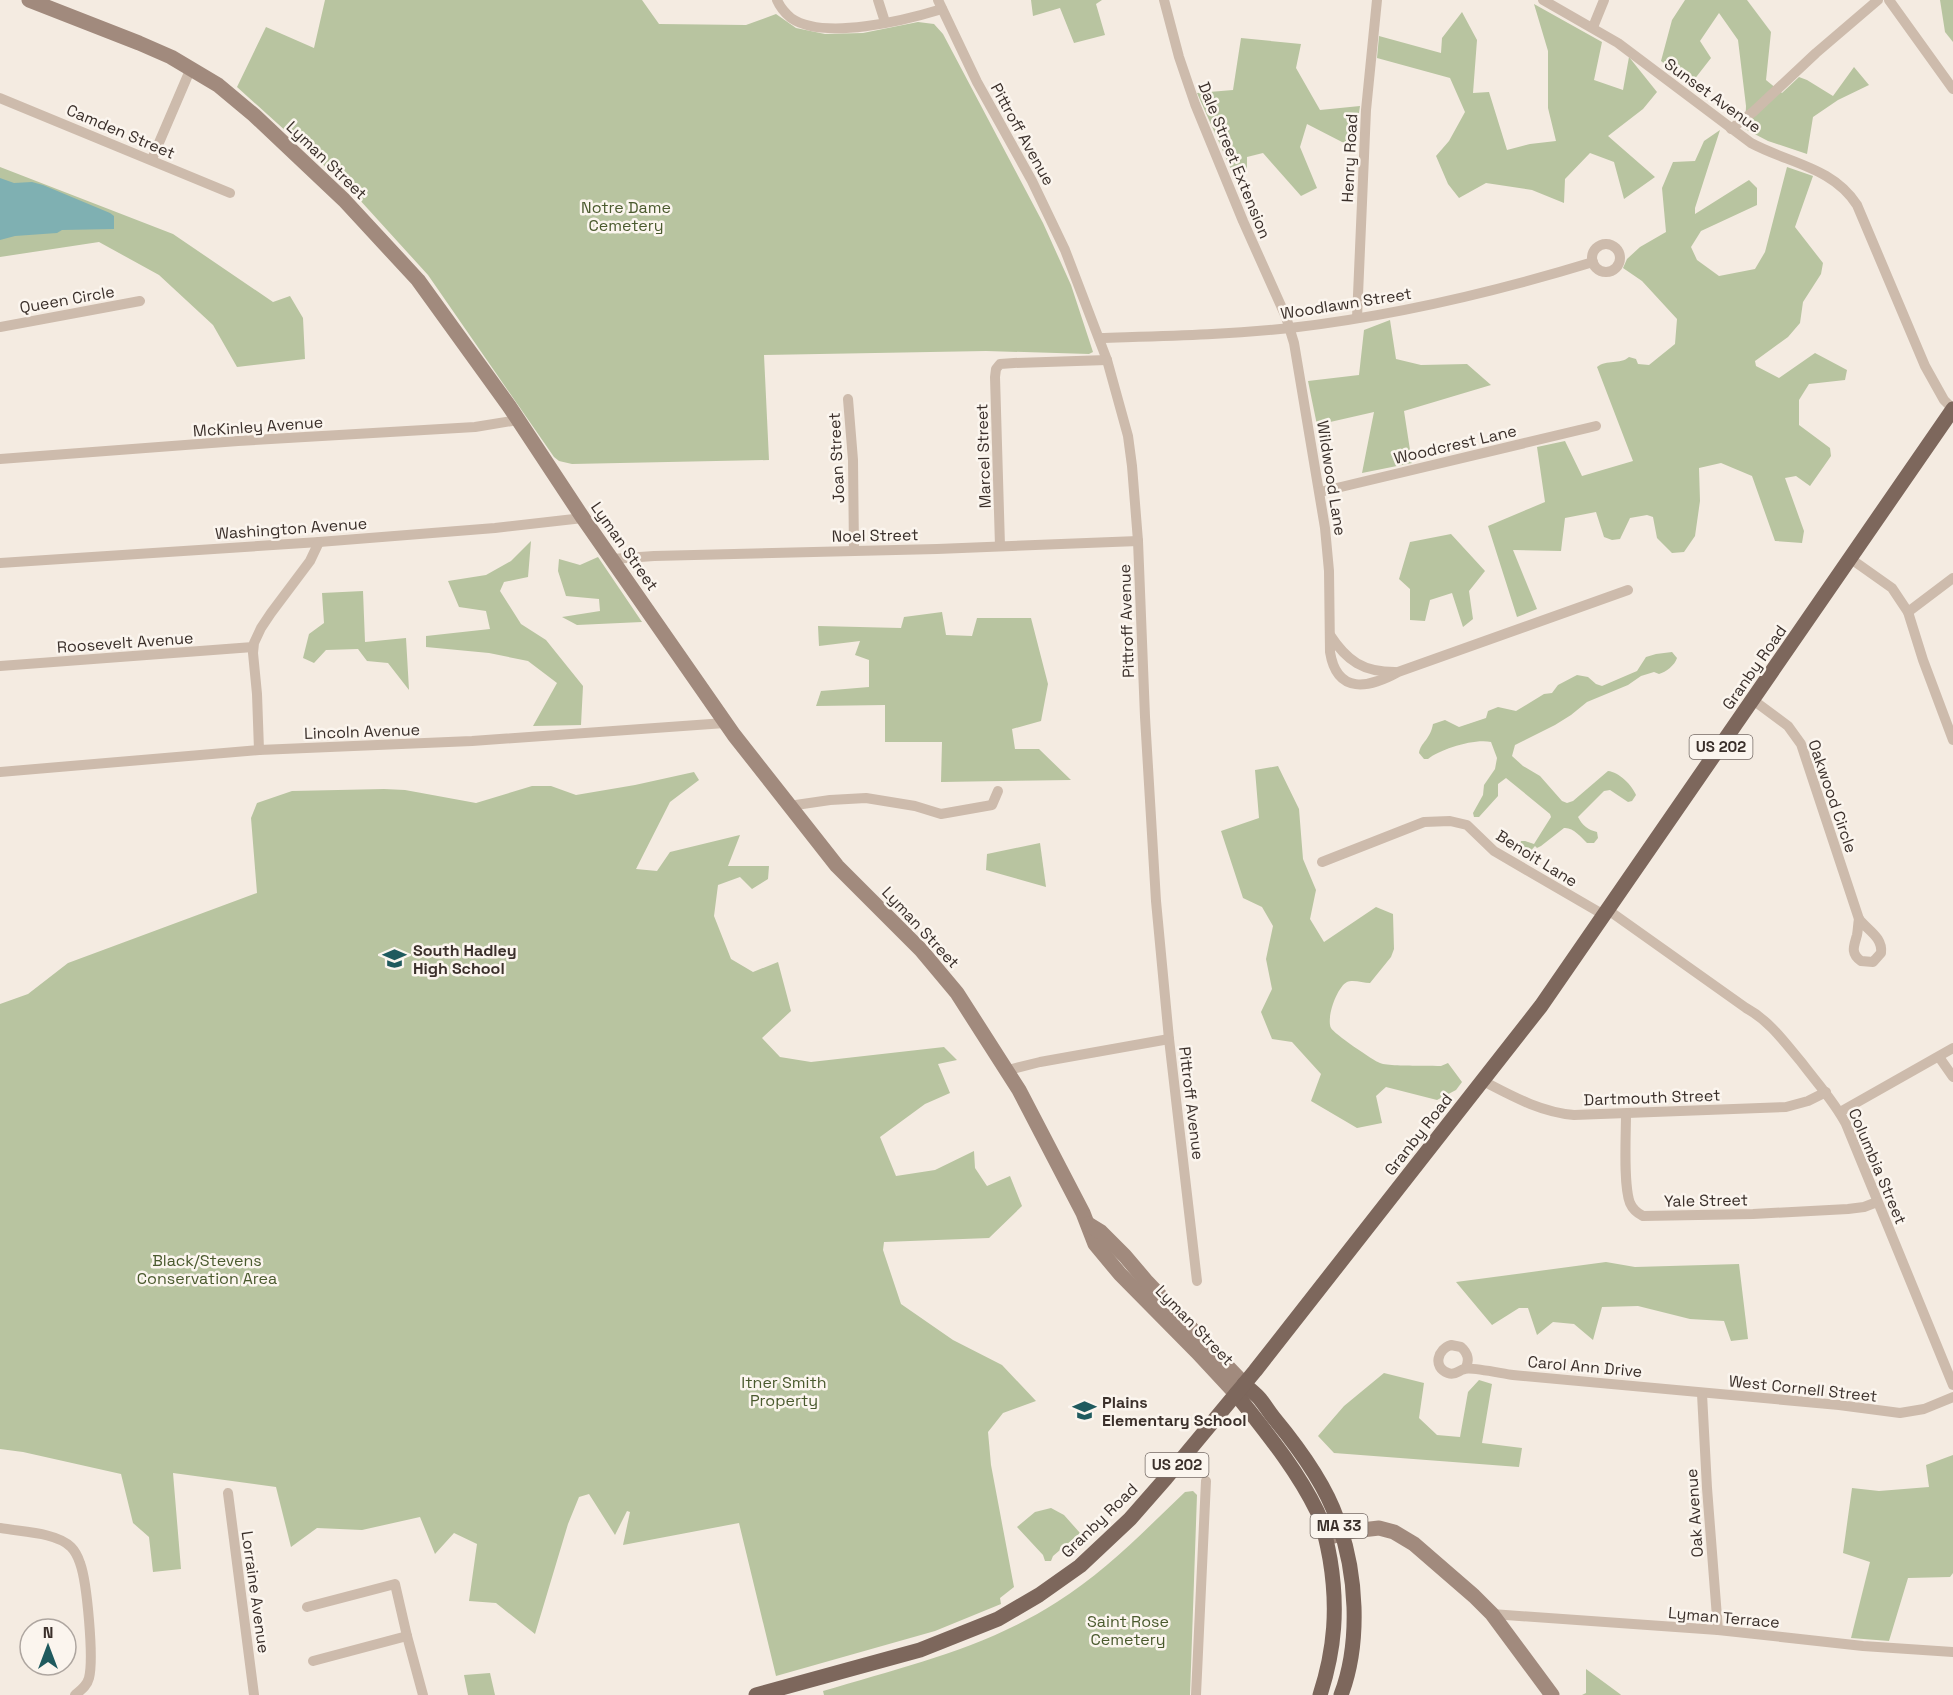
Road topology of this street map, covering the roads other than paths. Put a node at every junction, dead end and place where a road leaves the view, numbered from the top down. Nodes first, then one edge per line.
1 (29, 0) edge
2 (777, 0) edge
3 (878, 0) edge
4 (1164, 0) edge
5 (1377, 0) edge
6 (1543, 0) edge
7 (1604, 0) edge
8 (1878, 0) edge
9 (1889, 0) edge
10 (940, 5) edge
11 (885, 22) junction
12 (1593, 27) junction
13 (191, 68) junction
14 (1953, 89) edge
15 (0, 98) edge
16 (1731, 129) junction
17 (152, 159) junction
18 (230, 193) dead end
19 (1593, 262) dead end
20 (140, 301) dead end
21 (1357, 318) junction
22 (0, 327) edge
23 (1290, 328) junction
24 (1099, 338) junction
25 (1107, 360) junction
26 (848, 399) dead end
27 (1953, 409) edge
28 (518, 420) junction
29 (1596, 426) dead end
30 (0, 459) edge
31 (1320, 492) junction
32 (583, 518) junction
33 (1138, 541) junction
34 (319, 542) junction
35 (1000, 546) junction
36 (854, 551) junction
37 (612, 559) junction
38 (1851, 559) junction
39 (0, 562) edge
40 (1953, 578) edge
41 (1628, 590) dead end
42 (1908, 612) junction
43 (1330, 635) junction
44 (253, 647) junction
45 (0, 666) edge
46 (1398, 672) junction
47 (1753, 700) junction
48 (725, 723) junction
49 (1953, 740) edge
50 (259, 750) junction
51 (0, 772) edge
52 (998, 791) dead end
53 (789, 806) junction
54 (1322, 862) dead end
55 (1606, 912) junction
56 (1859, 919) dead end
57 (1169, 1039) junction
58 (1953, 1048) edge
59 (1939, 1057) junction
60 (1008, 1070) junction
61 (1953, 1077) edge
62 (1482, 1081) junction
63 (1826, 1092) junction
64 (1840, 1112) junction
65 (1626, 1114) junction
66 (1877, 1202) junction
67 (1197, 1281) dead end
68 (1465, 1369) dead end
69 (1953, 1385) edge
70 (1240, 1389) junction
71 (1702, 1394) junction
72 (1953, 1397) edge
73 (1206, 1481) dead end
74 (228, 1492) dead end
75 (0, 1528) edge
76 (1342, 1534) junction
77 (1326, 1538) junction
78 (307, 1607) dead end
79 (1492, 1614) junction
80 (1718, 1630) junction
81 (406, 1636) junction
82 (1953, 1652) edge
83 (313, 1660) dead end
84 (75, 1695) edge
85 (254, 1695) edge
86 (423, 1695) edge
87 (756, 1695) edge
88 (1196, 1695) edge
89 (1320, 1695) edge
90 (1341, 1695) edge
91 (1552, 1695) edge

1 - 13 main road, Lyman Street / MA 33
2 - 11 street
3 - 11 street
4 - 23 street, Dale Street Extension
5 - 21 street, Henry Road
6 - 12 street, Sunset Avenue
7 - 12 street
8 - 16 street
9 - 14 street
10 - 11 street
10 - 24 street, Pittroff Avenue
12 - 16 street, Sunset Avenue
13 - 17 street
13 - 28 main road, Lyman Street / MA 33
15 - 17 street, Camden Street
16 - 27 street, Sunset Avenue
17 - 18 street, Camden Street
19 - 21 street, Woodlawn Street
20 - 22 street, Queen Circle
21 - 23 street, Woodlawn Street
23 - 24 street, Woodlawn Street
23 - 31 street, Wildwood Lane
24 - 25 street, Pittroff Avenue
25 - 33 street, Pittroff Avenue
25 - 35 street, Marcel Street
26 - 36 street, Joan Street
27 - 38 main road, Granby Road / US 202
28 - 30 street, McKinley Avenue
28 - 32 main road, Lyman Street / MA 33
29 - 31 street, Woodcrest Lane
31 - 43 street, Wildwood Lane
32 - 34 street, Washington Avenue
32 - 37 main road, Lyman Street / MA 33
33 - 35 street, Noel Street
33 - 57 street, Pittroff Avenue
34 - 39 street, Washington Avenue
34 - 44 street
35 - 36 street, Noel Street
36 - 37 street, Noel Street
37 - 48 main road, Lyman Street / MA 33
38 - 42 street
38 - 47 main road, Granby Road / US 202
40 - 42 street
41 - 46 street, Wildwood Lane
42 - 49 street
43 - 46 street, Wildwood Lane
43 - 46 street, Wildwood Lane
44 - 45 street, Roosevelt Avenue
44 - 50 street
47 - 55 main road, Granby Road / US 202
47 - 56 street, Oakwood Circle
48 - 50 street, Lincoln Avenue
48 - 53 main road, Lyman Street / MA 33
50 - 51 street, Lincoln Avenue
52 - 53 street
53 - 60 main road, Lyman Street / MA 33
54 - 55 street, Benoit Lane
55 - 62 main road, Granby Road / US 202
55 - 63 street, Columbia Street
57 - 60 street
57 - 67 street, Pittroff Avenue
58 - 59 street
59 - 61 street
59 - 64 street
60 - 70 main road, Lyman Street / MA 33
62 - 65 street, Dartmouth Street
62 - 70 main road, Granby Road / US 202
63 - 64 street, Columbia Street
63 - 65 street, Dartmouth Street
64 - 66 street, Columbia Street
65 - 66 street, Yale Street
66 - 69 street, Columbia Street
68 - 71 street, Carol Ann Drive
70 - 76 main road, MA 33
70 - 77 main road, MA 33
70 - 87 main road, Granby Road / US 202
71 - 72 street, West Cornell Street
71 - 80 street, Oak Avenue
73 - 88 street
74 - 85 street, Lorraine Avenue
75 - 84 street
76 - 77 main road
76 - 79 main road
76 - 90 main road, MA 33
77 - 89 main road, MA 33
78 - 81 street
79 - 80 street, Lyman Terrace
79 - 91 main road
80 - 82 street, Lyman Terrace
81 - 83 street
81 - 86 street

